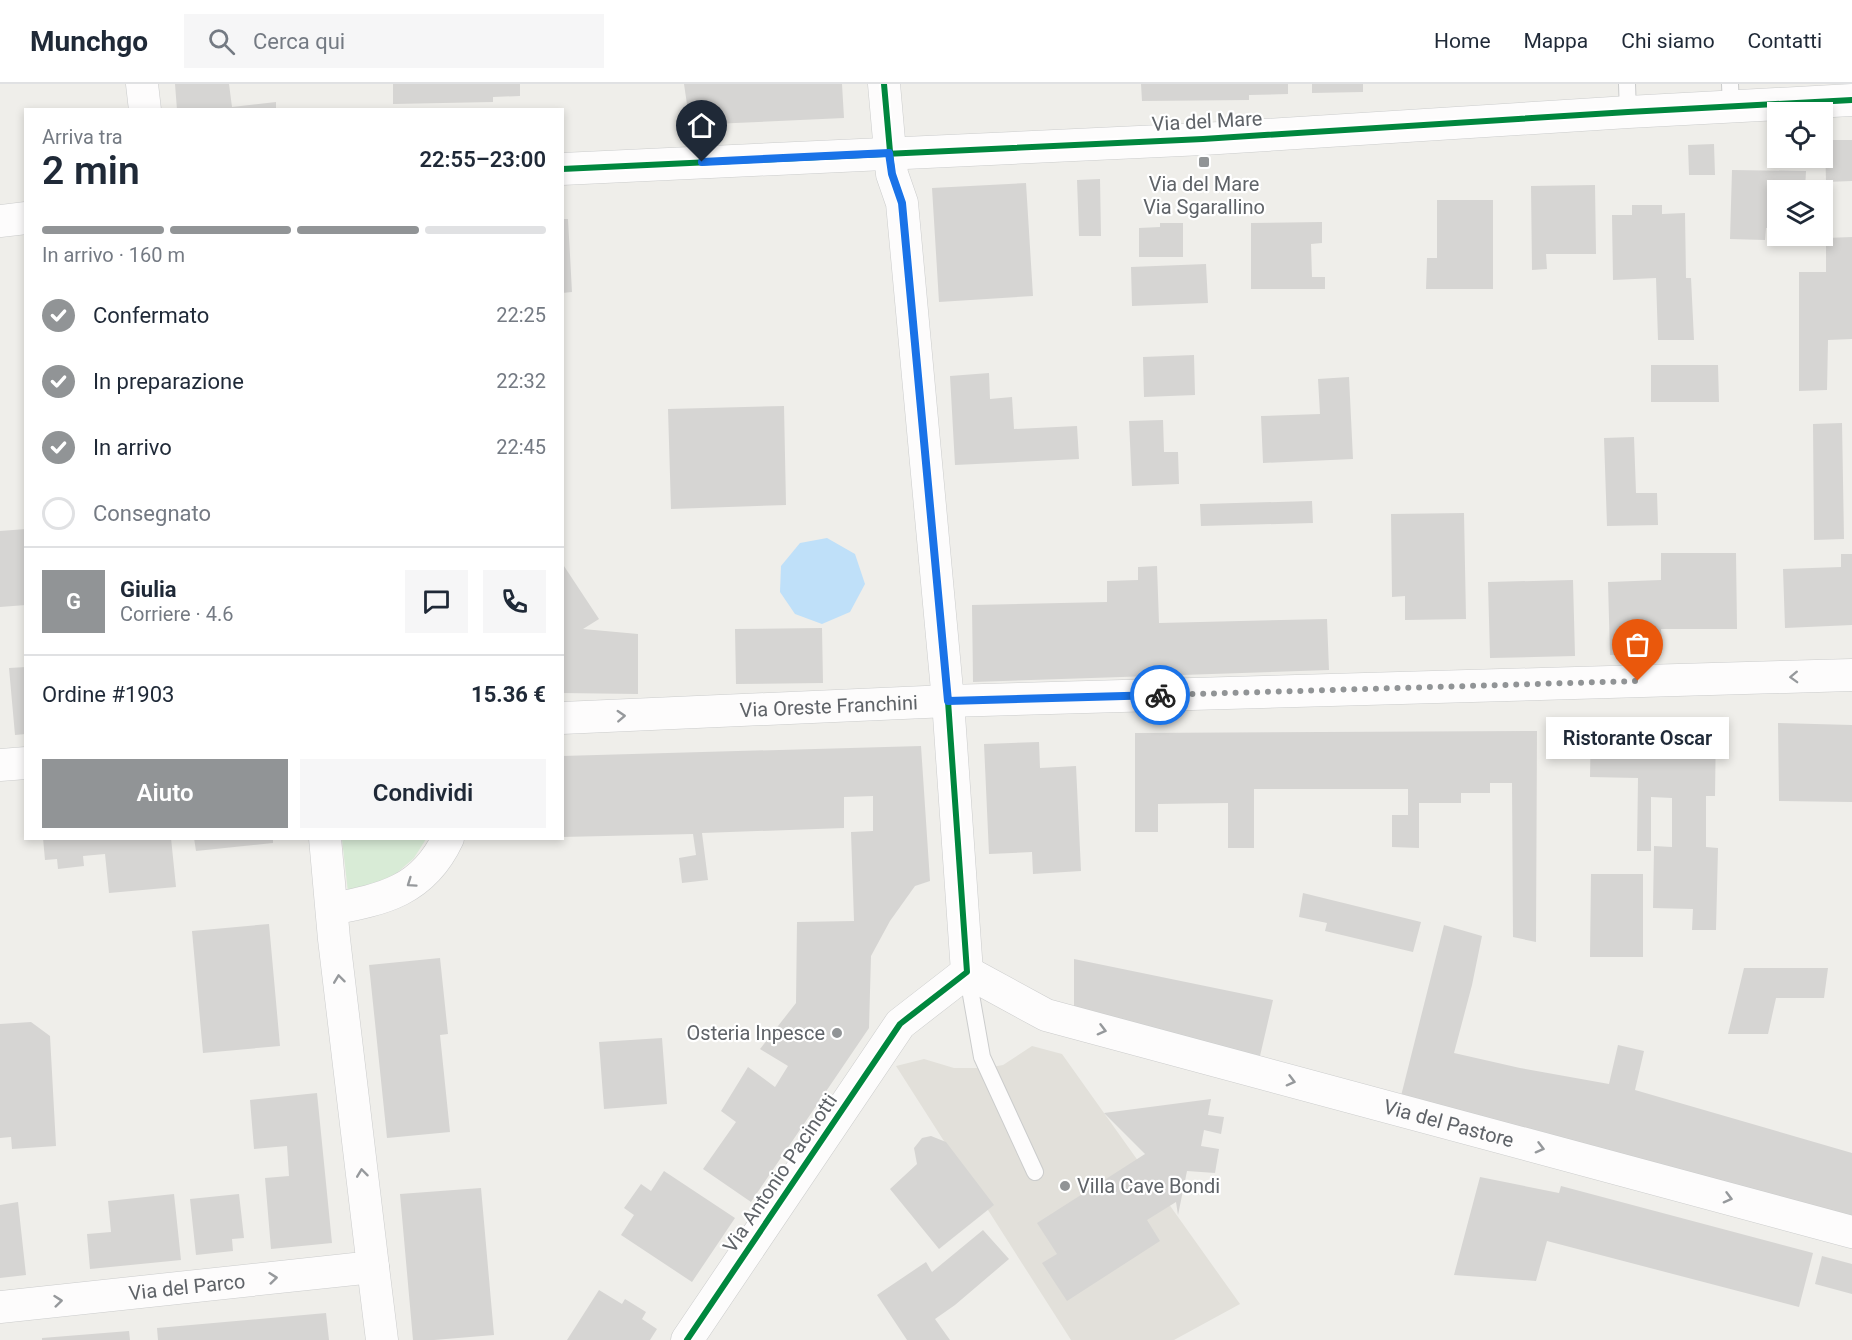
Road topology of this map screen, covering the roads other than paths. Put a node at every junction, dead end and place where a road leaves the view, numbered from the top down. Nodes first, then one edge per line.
1 (142, 84) edge
2 (884, 84) edge
3 (1731, 95) edge
4 (1627, 98) edge
5 (1852, 100) edge
6 (145, 108) edge
7 (889, 153) junction
8 (564, 169) edge
9 (24, 218) edge
10 (0, 221) edge
11 (1852, 675) edge
12 (948, 701) junction
13 (564, 718) edge
14 (24, 763) edge
15 (0, 765) edge
16 (325, 840) edge
17 (447, 840) edge
18 (332, 909) junction
19 (967, 972) junction
20 (1035, 1172) dead end
21 (1852, 1232) edge
22 (373, 1267) junction
23 (0, 1307) edge
24 (382, 1340) edge
25 (687, 1340) edge

1 - 6 street
2 - 7 street
3 - 4 street, Via del Mare
3 - 5 street, Via del Mare
4 - 7 street, Via del Mare
7 - 8 street, Via del Mare
7 - 12 street
9 - 10 street
11 -> 12 street, Via Oreste Franchini
13 -> 12 street, Via Oreste Franchini
12 - 19 street
14 - 15 street
16 - 18 street
17 -> 18 street
22 -> 18 street
19 - 20 lane
19 -> 21 street, Via del Pastore
19 - 25 street, Via Antonio Pacinotti
23 -> 22 street, Via del Parco
22 - 24 street

